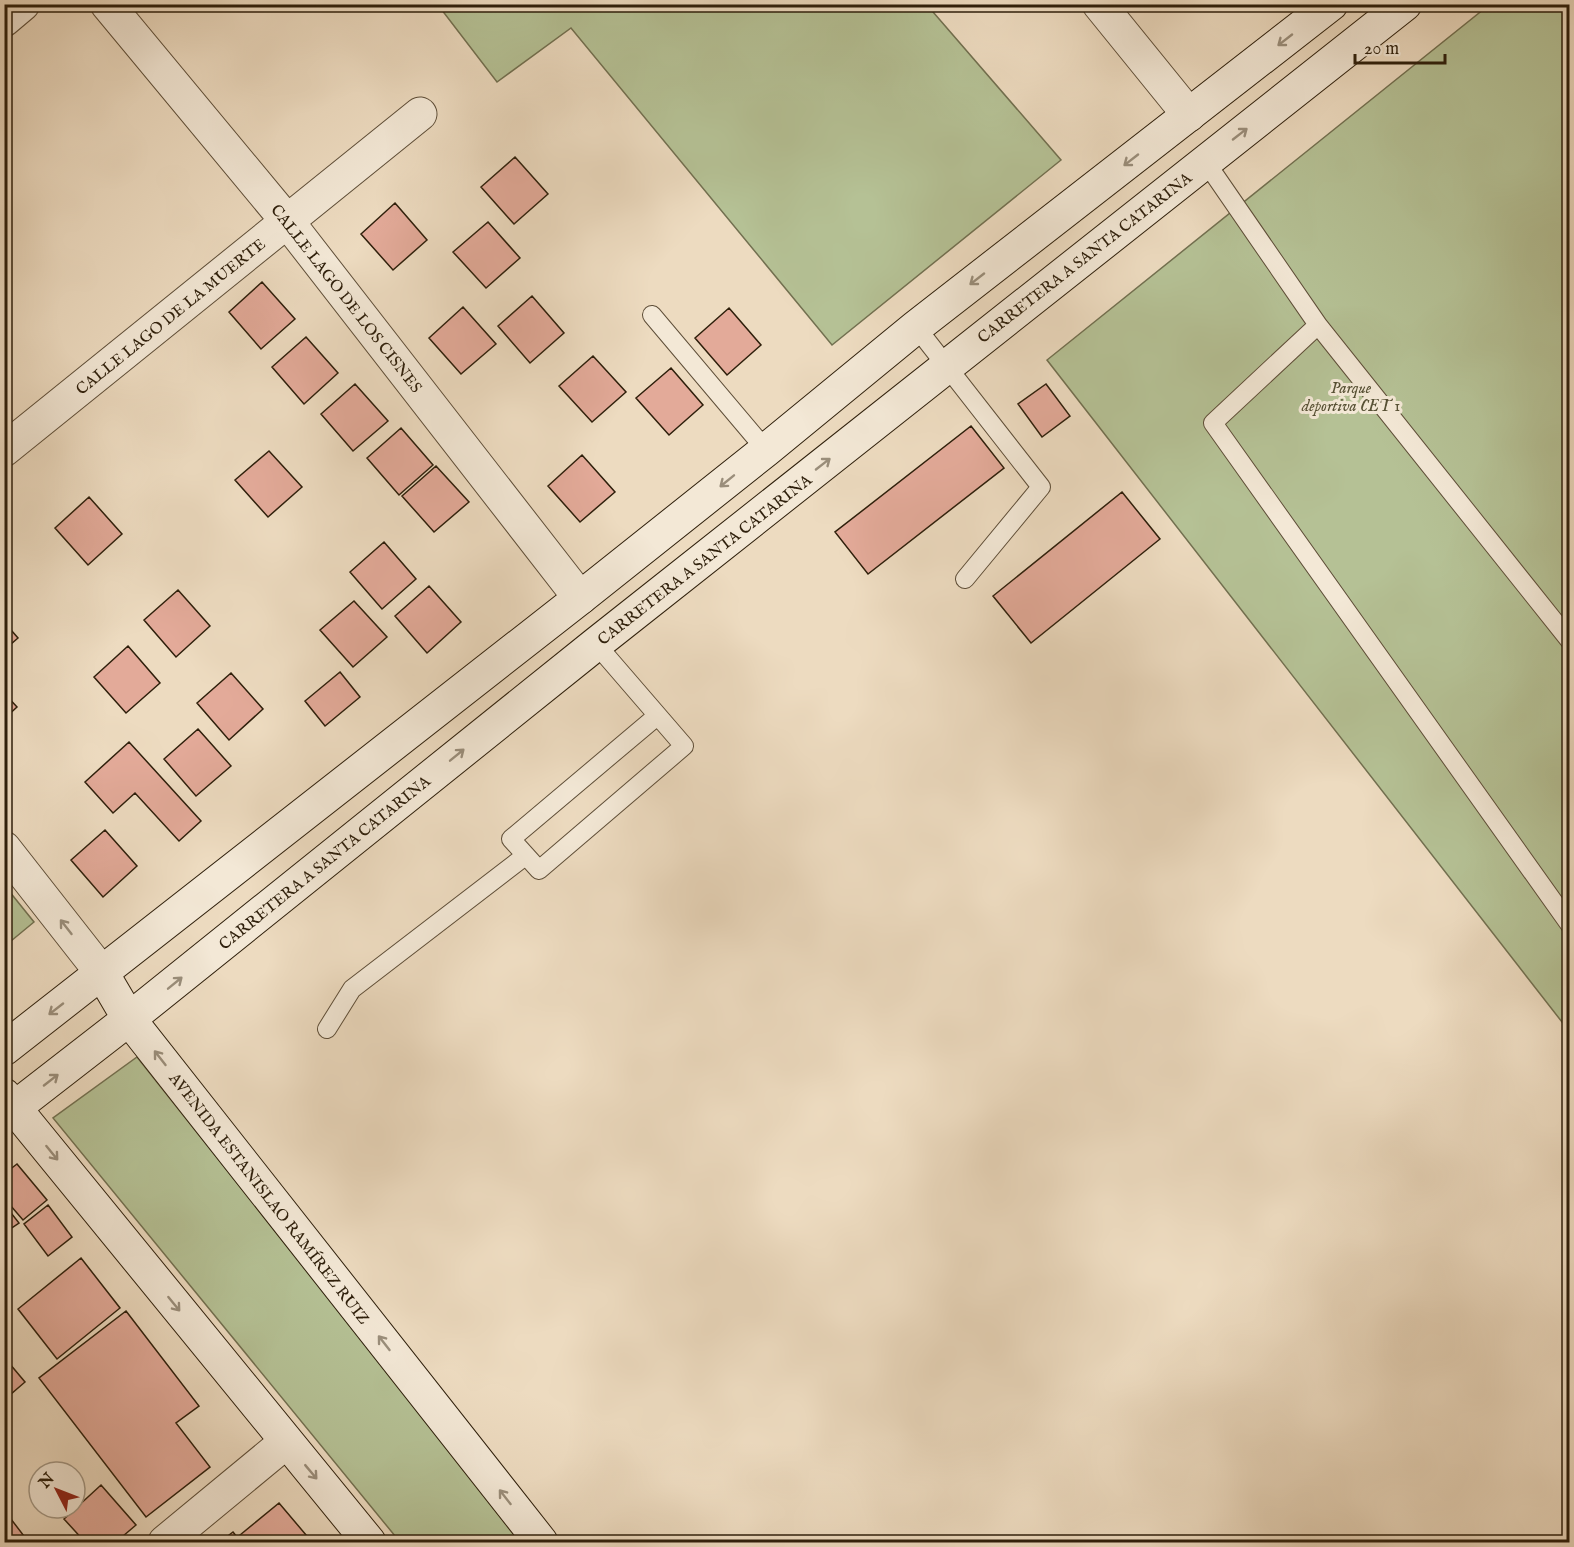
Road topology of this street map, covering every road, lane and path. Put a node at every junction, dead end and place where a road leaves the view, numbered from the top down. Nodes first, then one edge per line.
1 (23, 4) edge
2 (107, 4) edge
3 (1099, 4) edge
4 (1331, 4) edge
5 (1405, 4) edge
6 (4, 20) edge
7 (420, 114) dead end
8 (1189, 115) junction
9 (1205, 161) junction
10 (287, 220) junction
11 (652, 315) dead end
12 (1318, 325) junction
13 (916, 327) junction
14 (948, 365) junction
15 (4, 450) edge
16 (766, 450) junction
17 (965, 579) dead end
18 (580, 598) junction
19 (1569, 642) edge
20 (596, 644) junction
21 (657, 716) junction
22 (4, 848) edge
23 (525, 856) junction
24 (1569, 925) edge
25 (102, 973) junction
26 (129, 1019) junction
27 (327, 1029) dead end
28 (4, 1049) edge
29 (8, 1106) edge
30 (286, 1442) junction
31 (165, 1542) edge
32 (369, 1542) edge
33 (541, 1542) edge

1 - 6 main road
2 - 10 main road, CALLE LAGO DE LOS CISNES
3 - 8 main road
4 -> 8 main road
9 -> 5 main road, CARRETERA A SANTA CATARINA
7 - 10 main road, CALLE LAGO DE LA MUERTE
8 -> 13 main road
9 - 12 lane
9 - 14 main road, CARRETERA A SANTA CATARINA
10 - 15 main road, CALLE LAGO DE LA MUERTE
10 - 18 main road, CALLE LAGO DE LOS CISNES
11 - 16 lane
12 - 19 lane
12 - 24 lane
13 - 14 lane
13 - 16 main road
14 - 17 lane
20 -> 14 main road, CARRETERA A SANTA CATARINA
16 -> 18 main road
18 - 25 main road
20 - 21 lane
26 -> 20 main road, CARRETERA A SANTA CATARINA
21 - 23 lane
21 - 23 lane
25 -> 22 main road, AVENIDA ESTANISLAO RAMÍREZ RUIZ
23 - 27 lane
25 - 26 main road, AVENIDA ESTANISLAO RAMÍREZ RUIZ
25 -> 28 main road
29 -> 26 main road, CARRETERA A SANTA CATARINA
33 -> 26 main road, AVENIDA ESTANISLAO RAMÍREZ RUIZ
29 -> 30 main road
30 - 31 main road
30 -> 32 main road

